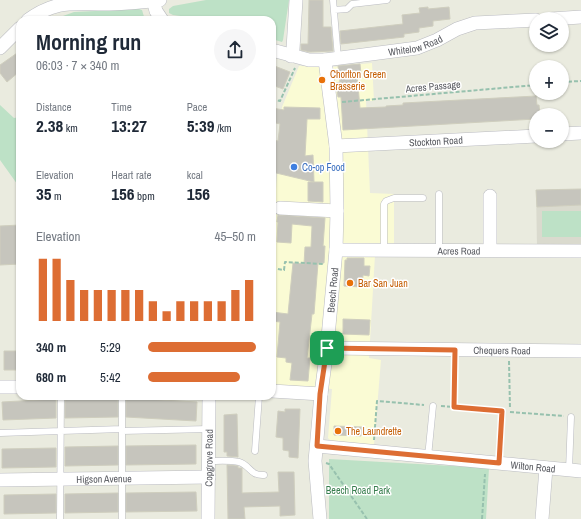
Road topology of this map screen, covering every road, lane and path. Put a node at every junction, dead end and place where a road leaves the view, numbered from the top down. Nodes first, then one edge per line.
1 (155, 0) edge
2 (296, 0) edge
3 (333, 0) edge
4 (387, 0) edge
5 (42, 4) edge
6 (334, 10) junction
7 (32, 16) edge
8 (159, 16) edge
9 (581, 17) edge
10 (569, 18) edge
11 (529, 20) edge
12 (16, 32) edge
13 (0, 48) edge
14 (276, 51) edge
15 (295, 57) junction
16 (331, 60) junction
17 (581, 81) edge
18 (569, 82) edge
19 (529, 86) edge
20 (276, 100) edge
21 (330, 103) junction
22 (581, 133) edge
23 (569, 134) edge
24 (529, 136) edge
25 (336, 146) junction
26 (440, 194) dead end
27 (490, 196) dead end
28 (423, 198) dead end
29 (280, 208) dead end
30 (337, 211) junction
31 (336, 250) junction
32 (384, 250) junction
33 (439, 250) junction
34 (490, 250) junction
35 (581, 251) edge
36 (335, 265) junction
37 (276, 269) edge
38 (327, 348) junction
39 (455, 350) junction
40 (508, 350) junction
41 (581, 351) edge
42 (0, 387) edge
43 (16, 387) edge
44 (276, 391) edge
45 (320, 394) junction
46 (61, 400) edge
47 (122, 400) edge
48 (209, 400) edge
49 (259, 400) edge
50 (432, 406) junction
51 (454, 407) junction
52 (502, 411) joint
53 (571, 416) joint
54 (209, 429) junction
55 (122, 430) junction
56 (61, 431) junction
57 (0, 433) edge
58 (317, 446) junction
59 (255, 451) dead end
60 (373, 452) junction
61 (428, 457) junction
62 (209, 461) junction
63 (315, 461) junction
64 (485, 462) junction
65 (499, 463) junction
66 (546, 468) junction
67 (575, 471) edge
68 (264, 475) dead end
69 (208, 477) junction
70 (123, 479) junction
71 (0, 480) edge
72 (61, 480) junction
73 (60, 519) edge
74 (122, 519) edge
75 (208, 519) edge
76 (320, 519) edge
77 (367, 519) edge
78 (482, 519) edge
79 (542, 519) edge

1 - 5 street
1 - 8 street
2 - 15 street
3 - 6 lane
4 - 6 lane
5 - 7 street
6 - 16 lane
9 - 10 street
11 - 16 street, Whitelow Road
12 - 13 street
14 - 15 street, Whitelow Road
15 - 16 street, Whitelow Road
15 - 20 path
16 - 21 street, Beech Road
17 - 18 path
19 - 21 path, Acres Passage
21 - 25 street, Beech Road
22 - 23 street
24 - 25 street, Stockton Road
25 - 30 street, Beech Road
26 - 33 lane
27 - 34 street
28 - 32 lane
29 - 30 street
30 - 31 street, Beech Road
31 - 32 street, Acres Road
31 - 36 street, Beech Road
32 - 33 street, Acres Road
33 - 34 street, Acres Road
34 - 35 street, Acres Road
36 - 37 path
36 - 38 street, Beech Road
38 - 39 street, Chequers Road
38 - 45 street, Beech Road
39 - 40 street, Chequers Road
39 - 51 path
40 - 41 street, Chequers Road
40 - 53 path
42 - 43 street
44 - 45 street
45 - 58 street, Beech Road
46 - 56 lane
47 - 55 lane
48 - 54 street, Copgrove Road
49 - 59 lane
50 - 51 path
50 - 60 path
50 - 61 lane
51 - 52 path
52 - 65 lane
53 - 67 lane
54 - 55 lane
54 - 62 street, Copgrove Road
55 - 56 lane
55 - 70 lane
56 - 57 lane
56 - 72 lane
58 - 60 street, Wilton Road
58 - 63 street, Beech Road
60 - 61 street, Wilton Road
61 - 64 street, Wilton Road
62 - 68 lane
62 - 69 street, Copgrove Road
63 - 76 street, Beech Road
63 - 77 path
64 - 65 street, Wilton Road
64 - 78 path
65 - 66 street, Wilton Road
66 - 67 street, Wilton Road
66 - 79 street
69 - 70 street, Higson Avenue
69 - 75 street, Copgrove Road
70 - 72 street, Higson Avenue
70 - 74 lane
71 - 72 street, Higson Avenue
72 - 73 lane

